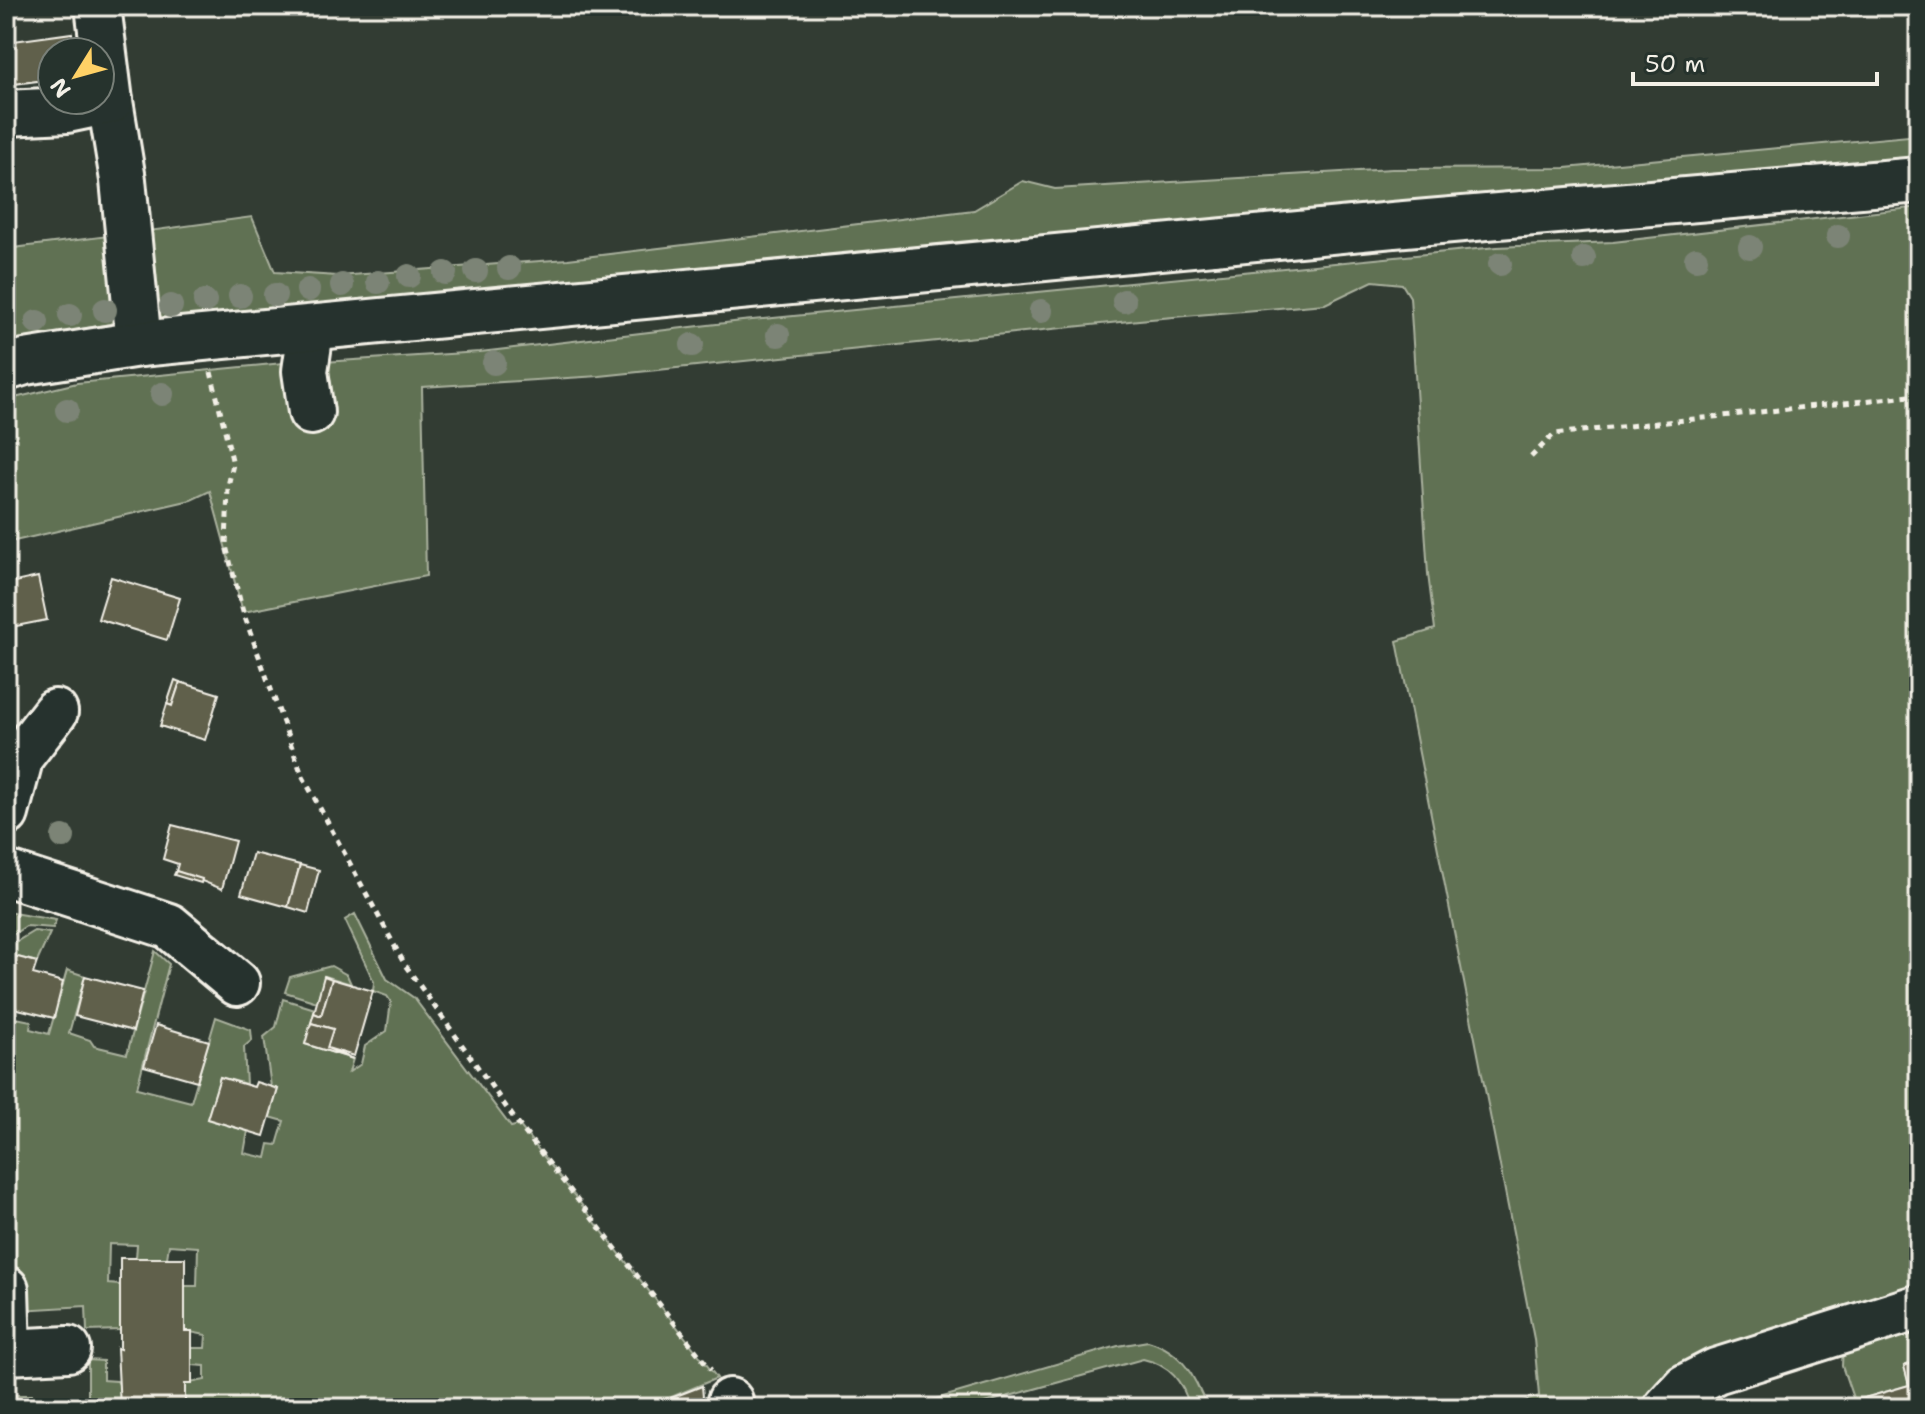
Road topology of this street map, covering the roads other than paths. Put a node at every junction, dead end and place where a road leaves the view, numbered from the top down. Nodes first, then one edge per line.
1 (98, 6) edge
2 (102, 36) edge
3 (36, 112) edge
4 (6, 113) edge
5 (112, 116) edge
6 (1919, 180) edge
7 (311, 330) junction
8 (139, 344) junction
9 (6, 368) edge
10 (311, 412) dead end
11 (55, 712) dead end
12 (6, 813) edge
13 (6, 873) edge
14 (237, 983) dead end
15 (6, 1289) edge
16 (1919, 1307) edge
17 (68, 1349) dead end
18 (7, 1352) edge
19 (1666, 1408) edge

1 - 2 street
3 - 4 street
5 - 8 street
6 - 7 street
7 - 8 street
7 - 10 street
8 - 9 street
11 - 12 street
13 - 14 street
15 - 18 street
16 - 19 street
17 - 18 street

